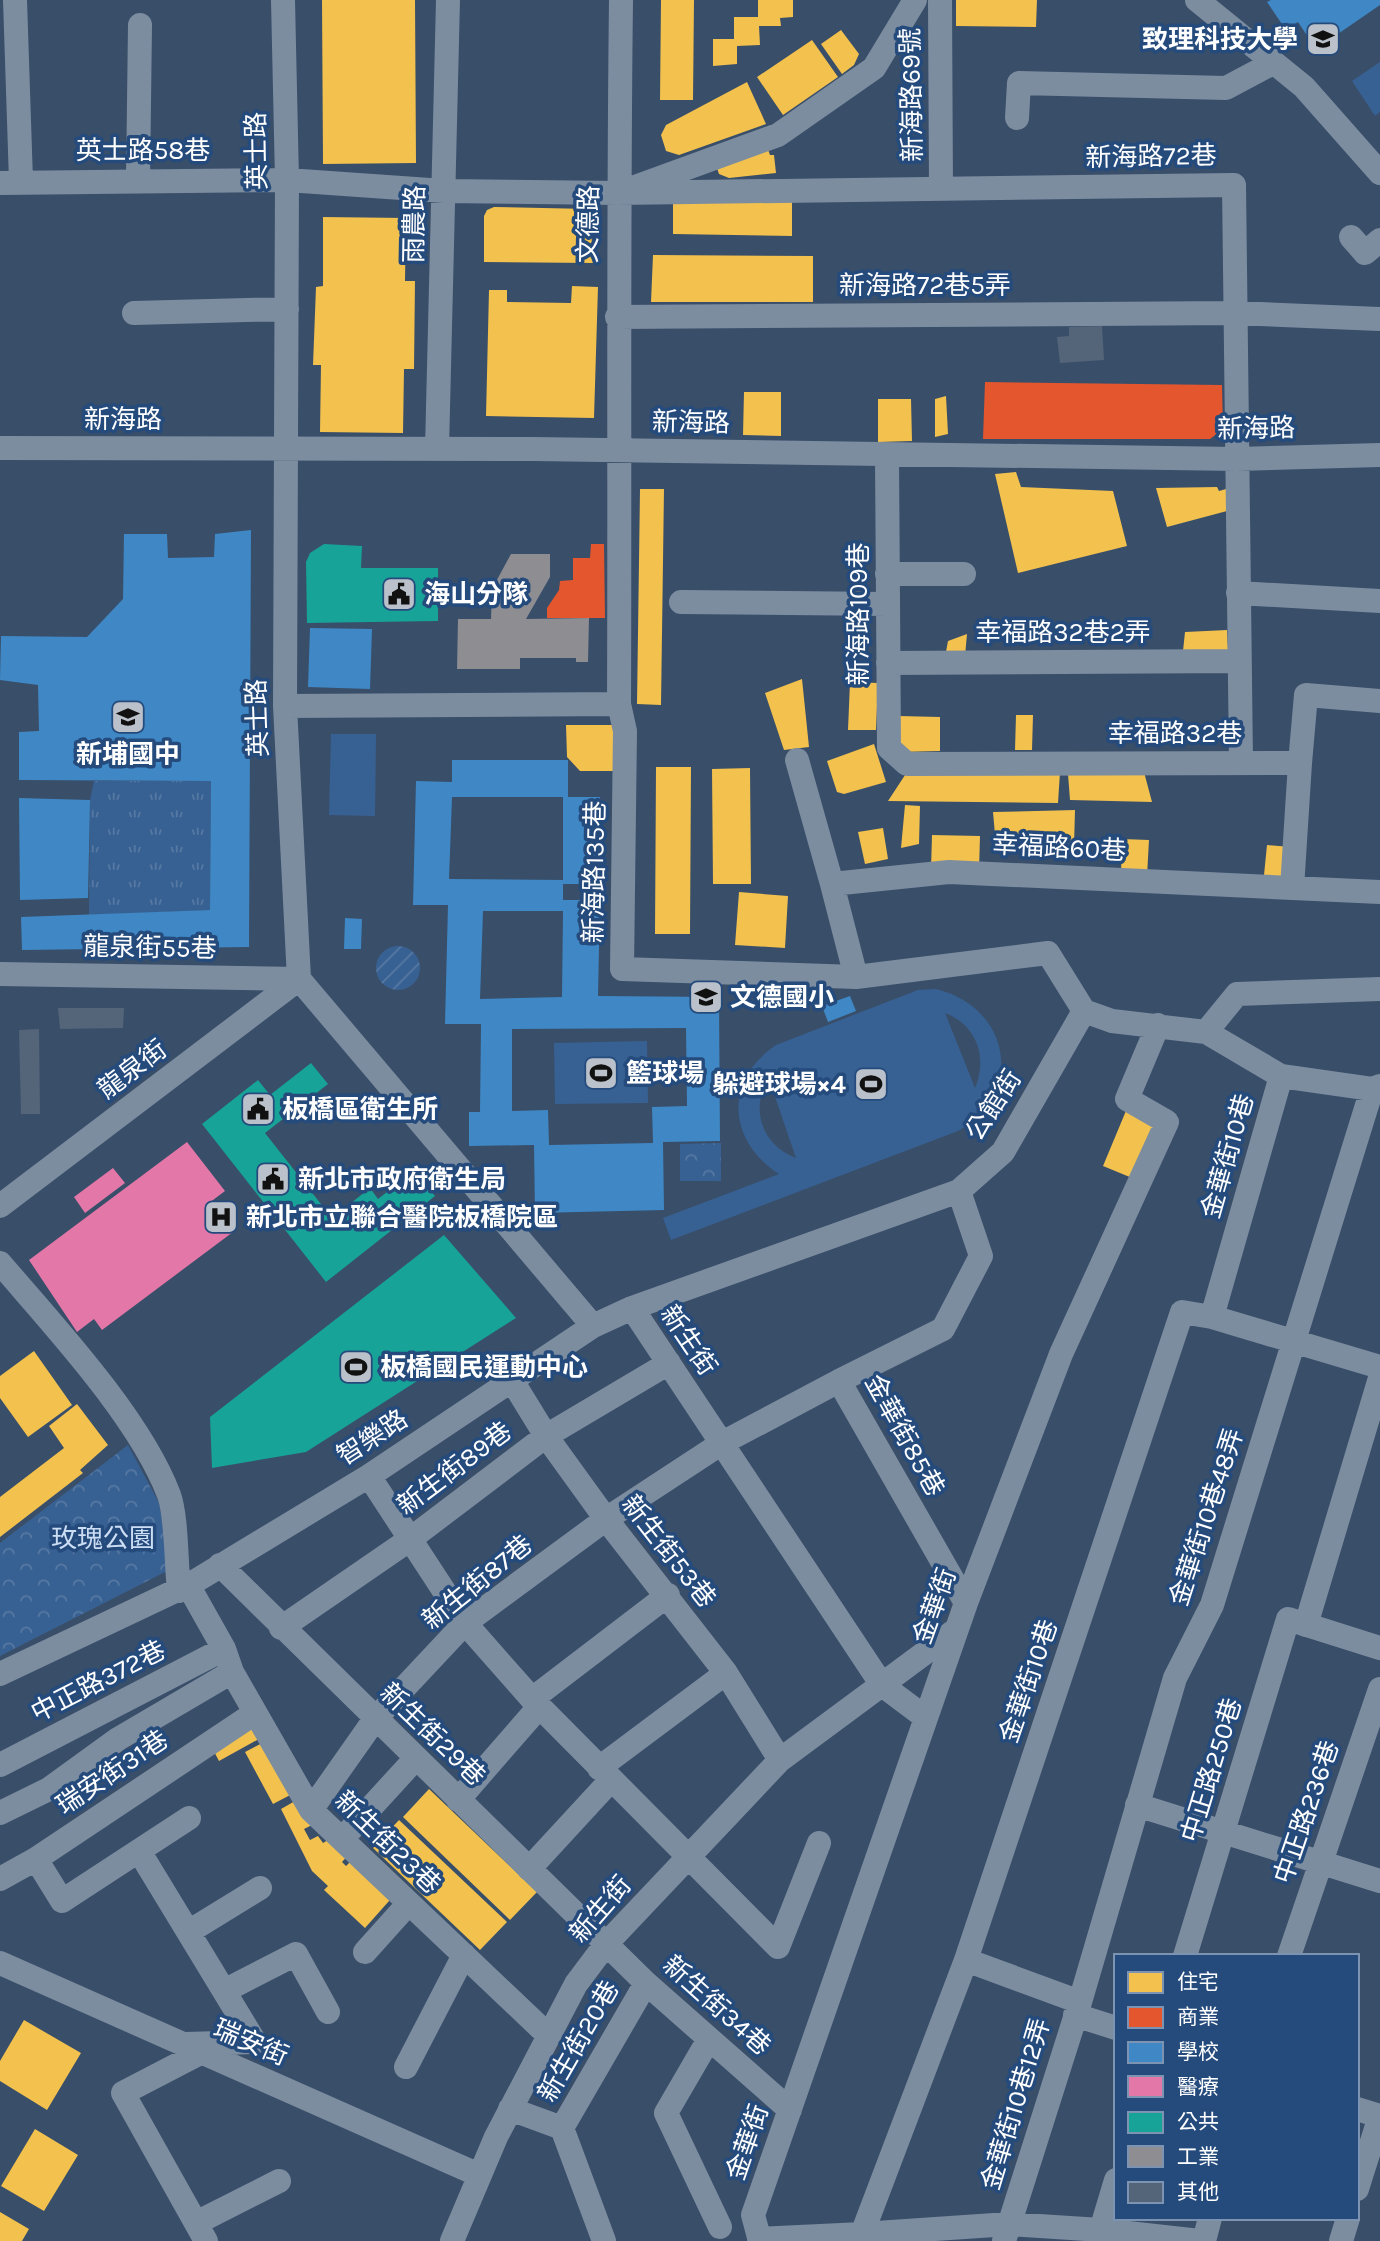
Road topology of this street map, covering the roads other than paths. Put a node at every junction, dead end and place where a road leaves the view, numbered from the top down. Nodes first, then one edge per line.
1 (15, 0) edge
2 (283, 0) edge
3 (448, 0) edge
4 (621, 0) edge
5 (915, 0) edge
6 (940, 0) edge
7 (1197, 0) edge
8 (140, 25) dead end
9 (8, 33) edge
10 (1273, 63) junction
11 (1017, 118) dead end
12 (1380, 173) edge
13 (138, 180) junction
14 (287, 180) junction
15 (10, 182) edge
16 (941, 189) junction
17 (444, 191) junction
18 (618, 193) junction
19 (1352, 237) dead end
20 (1380, 240) edge
21 (286, 309) junction
22 (134, 313) dead end
23 (1234, 313) junction
24 (617, 317) junction
25 (1380, 319) edge
26 (0, 448) edge
27 (438, 449) junction
28 (286, 450) junction
29 (620, 450) junction
30 (1380, 455) edge
31 (887, 456) junction
32 (1237, 459) junction
33 (887, 574) junction
34 (964, 574) dead end
35 (1238, 593) junction
36 (1380, 601) edge
37 (681, 602) dead end
38 (888, 604) junction
39 (1239, 661) junction
40 (888, 663) junction
41 (1380, 701) edge
42 (619, 704) junction
43 (285, 706) junction
44 (797, 760) dead end
45 (1241, 762) junction
46 (1300, 763) junction
47 (907, 764) joint
48 (832, 884) junction
49 (1292, 888) junction
50 (1380, 892) edge
51 (0, 974) edge
52 (856, 978) junction
53 (299, 979) junction
54 (1380, 989) edge
55 (1084, 1011) junction
56 (1158, 1025) junction
57 (1206, 1032) junction
58 (1281, 1076) junction
59 (1376, 1087) edge
60 (959, 1191) junction
61 (0, 1206) edge
62 (0, 1263) edge
63 (632, 1308) junction
64 (1212, 1317) junction
65 (593, 1326) junction
66 (1293, 1343) junction
67 (669, 1363) junction
68 (1380, 1367) edge
69 (1380, 1378) edge
70 (511, 1380) junction
71 (839, 1381) junction
72 (546, 1436) junction
73 (722, 1443) junction
74 (369, 1476) junction
75 (606, 1519) junction
76 (409, 1540) junction
77 (220, 1565) junction
78 (183, 1588) junction
79 (668, 1595) junction
80 (966, 1603) junction
81 (465, 1623) junction
82 (1306, 1625) junction
83 (281, 1628) junction
84 (957, 1629) junction
85 (1380, 1648) edge
86 (228, 1661) junction
87 (726, 1673) junction
88 (0, 1674) edge
89 (882, 1685) junction
90 (1380, 1689) edge
91 (535, 1703) junction
92 (256, 1713) junction
93 (374, 1718) junction
94 (926, 1718) junction
95 (416, 1758) junction
96 (780, 1759) junction
97 (0, 1765) edge
98 (605, 1774) junction
99 (458, 1800) junction
100 (1137, 1805) junction
101 (311, 1810) junction
102 (0, 1813) edge
103 (189, 1818) dead end
104 (1223, 1832) junction
105 (342, 1839) junction
106 (819, 1843) dead end
107 (139, 1851) junction
108 (687, 1858) junction
109 (36, 1859) junction
110 (1320, 1861) junction
111 (529, 1869) junction
112 (0, 1879) edge
113 (1380, 1881) edge
114 (260, 1888) dead end
115 (410, 1903) junction
116 (191, 1931) junction
117 (606, 1944) junction
118 (365, 1952) dead end
119 (1186, 1954) edge
120 (1290, 1954) edge
121 (464, 1955) junction
122 (965, 1960) junction
123 (0, 1963) edge
124 (646, 1983) junction
125 (226, 1990) junction
126 (1077, 2008) junction
127 (328, 2012) dead end
128 (1114, 2027) edge
129 (549, 2036) junction
130 (709, 2039) junction
131 (190, 2049) junction
132 (406, 2067) dead end
133 (510, 2109) junction
134 (790, 2110) junction
135 (1359, 2110) edge
136 (1380, 2116) edge
137 (562, 2128) junction
138 (480, 2175) junction
139 (279, 2181) dead end
140 (1359, 2183) edge
141 (1114, 2184) edge
142 (753, 2215) junction
143 (1209, 2220) edge
144 (1347, 2220) edge
145 (201, 2232) edge
146 (1007, 2233) edge
147 (1087, 2233) edge
148 (718, 2234) edge
149 (862, 2234) junction
150 (760, 2240) edge
151 (452, 2241) edge
152 (604, 2241) edge
153 (1196, 2241) edge
154 (1341, 2241) edge

1 - 9 street
2 - 14 street, 英士路
3 - 17 street, 雨農路
4 - 18 street, 文德路
5 - 18 street
6 - 16 street, 新海路69號
7 - 10 street
8 - 13 street
9 - 15 street
10 - 11 street
10 - 12 street
13 - 14 street, 英士路58巷
13 - 15 street, 英士路58巷
14 - 17 street, 英士路58巷
14 - 21 street, 英士路
16 - 18 street, 新海路72巷
16 - 23 street, 新海路72巷
17 - 18 street, 新海路72巷
17 - 27 street, 雨農路
18 - 24 street, 文德路
19 - 20 street
21 - 22 street
21 - 28 street, 英士路
23 - 24 street, 新海路72巷5弄
23 - 25 street, 新海路72巷5弄
23 - 32 street, 新海路72巷
24 - 29 street, 文德路
26 - 28 street, 新海路
27 - 28 street, 新海路
27 - 29 street, 新海路
28 - 43 street, 英士路
29 - 31 street, 新海路
29 - 42 street, 新海路135巷
30 - 32 street, 新海路
31 - 32 street, 新海路
31 - 33 street, 新海路109巷
32 - 35 street, 新海路72巷
33 - 34 street
33 - 38 street, 新海路109巷
35 - 36 street
35 - 39 street, 新海路72巷
37 - 38 street
38 - 40 street, 新海路109巷
39 - 40 street, 幸福路32巷2弄
39 - 45 street, 新海路72巷
40 - 47 street, 新海路109巷
41 - 46 street
42 - 43 street
42 - 52 street, 新海路135巷
43 - 53 street, 英士路
44 - 48 street
45 - 46 street, 幸福路32巷
45 - 47 street, 幸福路32巷
46 - 49 street
48 - 49 street, 幸福路60巷
48 - 52 street
49 - 50 street, 幸福路60巷
51 - 53 street, 龍泉街55巷
52 - 55 street, 新海路135巷
53 - 61 street, 龍泉街
53 - 65 street
54 - 57 street
55 - 56 street
55 - 60 street, 公館街
56 - 57 street
56 - 80 street, 金華街
57 - 58 street
58 - 59 street
58 - 64 street, 金華街10巷
59 - 66 street, 金華街10巷48弄
60 - 63 street, 公館街
60 - 71 street, 金華街85巷
62 - 78 street
63 - 65 street, 公館街
63 - 67 street, 新生街
64 - 66 street
64 - 122 street, 金華街10巷
65 - 70 street, 智樂路
66 - 68 street
66 - 100 street, 金華街10巷48弄
67 - 72 street, 新生街89巷
67 - 73 street, 新生街
69 - 82 street
70 - 72 street, 新生街53巷
70 - 74 street, 智樂路
71 - 73 street, 新生街87巷
71 - 80 street, 金華街85巷
72 - 75 street, 新生街53巷
72 - 76 street, 新生街89巷
73 - 75 street, 新生街87巷
73 - 89 street, 新生街
74 - 76 street
74 - 77 street, 智樂路
75 - 79 street, 新生街53巷
75 - 81 street, 新生街87巷
76 - 81 street
76 - 83 street, 新生街89巷
77 - 78 street, 智樂路
77 - 83 street, 新生街29巷
78 - 86 street, 新生街23巷
78 - 88 street, 中正路372巷
79 - 87 street, 新生街53巷
79 - 91 street
80 - 84 street, 金華街
81 - 91 street
81 - 93 street, 新生街87巷
82 - 85 street
82 - 104 street, 中正路250巷
83 - 93 street, 新生街29巷
84 - 89 street, 新生街
84 - 94 street, 金華街
86 - 92 street, 新生街23巷
86 - 97 street, 中正路372巷
86 - 102 street
87 - 96 street, 新生街53巷
87 - 98 street
89 - 94 street, 新生街
89 - 96 street, 新生街
90 - 110 street, 中正路236巷
91 - 98 street
91 - 99 street
92 - 101 street, 新生街23巷
92 - 109 street, 瑞安街31巷
93 - 95 street, 新生街29巷
93 - 101 street, 新生街87巷
94 - 134 street, 金華街
95 - 99 street, 新生街29巷
95 - 105 street
96 - 108 street, 新生街
98 - 108 street
98 - 111 street
99 - 111 street, 新生街29巷
100 - 104 street
100 - 126 street, 金華街10巷48弄
101 - 105 street, 新生街23巷
103 - 107 street
104 - 110 street
104 - 119 street, 中正路250巷
105 - 115 street, 新生街23巷
106 - 108 street
107 - 109 street
107 - 116 street
108 - 117 street, 新生街
109 - 112 street, 瑞安街31巷
110 - 113 street
110 - 120 street, 中正路236巷
111 - 117 street, 新生街29巷
114 - 116 street
115 - 118 street
115 - 121 street, 新生街23巷
116 - 125 street
117 - 124 street, 新生街34巷
117 - 129 street, 新生街
121 - 129 street, 新生街23巷
121 - 132 street
122 - 126 street
122 - 149 street, 金華街10巷
123 - 131 street, 瑞安街
124 - 130 street, 新生街34巷
124 - 137 street, 新生街20巷
125 - 127 street
125 - 131 street
126 - 128 street
126 - 146 street, 金華街10巷12弄
129 - 133 street, 新生街
130 - 134 street, 新生街34巷
130 - 148 street
131 - 138 street, 瑞安街
131 - 145 street
133 - 137 street, 新生街20巷
133 - 138 street, 新生街
134 - 142 street, 金華街
135 - 136 street
136 - 140 street
137 - 152 street, 新生街20巷
138 - 151 street, 新生街
139 - 145 street
141 - 147 street
142 - 148 street
142 - 150 street, 金華街
143 - 153 street
144 - 154 street
146 - 147 street
146 - 149 street
147 - 153 street
149 - 150 street

